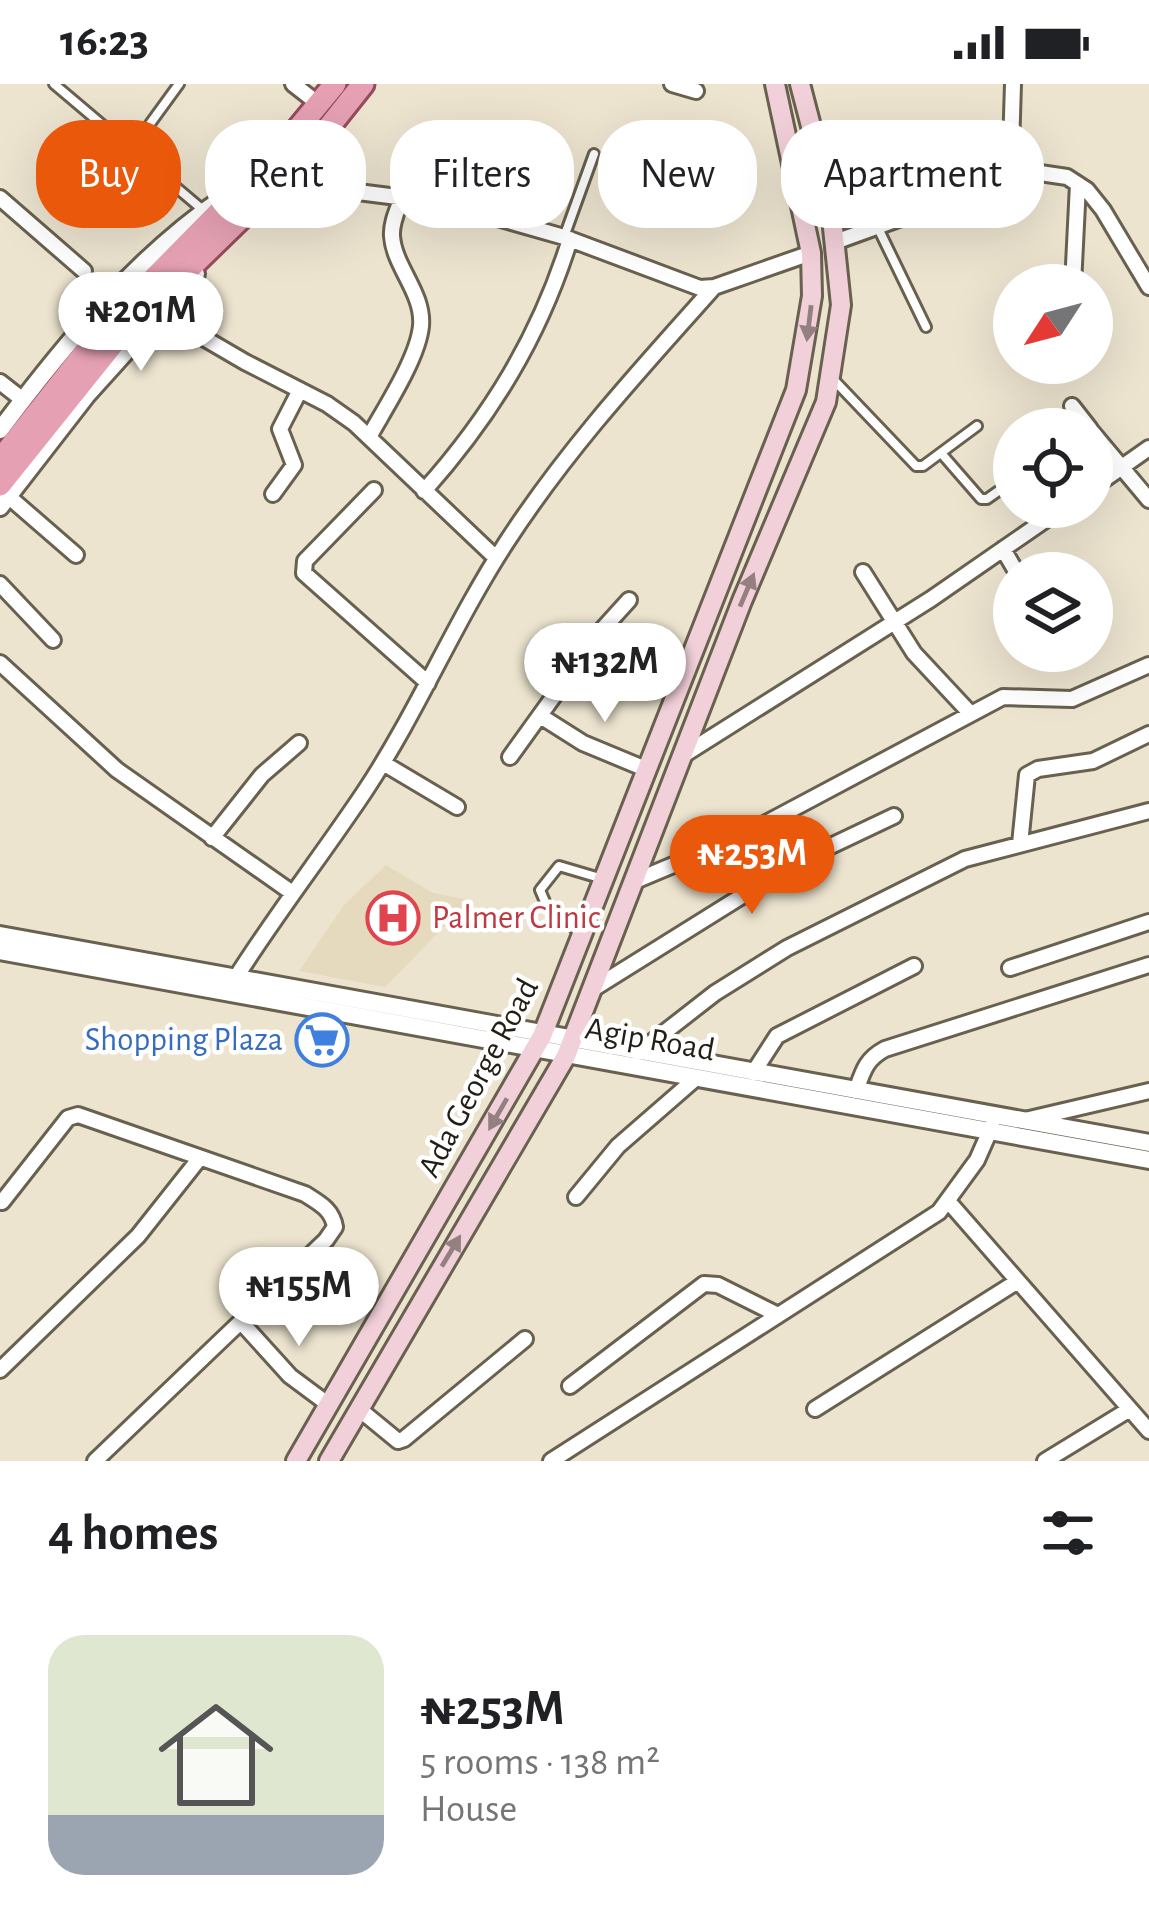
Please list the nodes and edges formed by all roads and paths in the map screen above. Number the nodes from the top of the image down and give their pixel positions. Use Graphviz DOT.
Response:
graph roads {
  1 [pos="54,84"];
  2 [pos="179,84"];
  3 [pos="293,84"];
  4 [pos="335,84"];
  5 [pos="363,84"];
  6 [pos="672,84"];
  7 [pos="775,84"];
  8 [pos="800,84"];
  9 [pos="1013,84"];
  10 [pos="696,91"];
  11 [pos="320,105"];
  12 [pos="96,120"];
  13 [pos="153,120"];
  14 [pos="306,120"];
  15 [pos="333,120"];
  16 [pos="1012,120"];
  17 [pos="594,154"];
  18 [pos="1044,174"];
  19 [pos="1078,184"];
  20 [pos="181,192"];
  21 [pos="0,198"];
  22 [pos="204,211"];
  23 [pos="205,227"];
  24 [pos="229,228"];
  25 [pos="234,228"];
  26 [pos="392,228"];
  27 [pos="532,228"];
  28 [pos="874,228"];
  29 [pos="877,228"];
  30 [pos="567,238"];
  31 [pos="836,242"];
  32 [pos="811,253"];
  33 [pos="1074,264"];
  34 [pos="84,271"];
  35 [pos="714,287"];
  36 [pos="1149,287"];
  37 [pos="161,313"];
  38 [pos="926,327"];
  39 [pos="831,377"];
  40 [pos="0,382"];
  41 [pos="299,390"];
  42 [pos="23,400"];
  43 [pos="977,426"];
  44 [pos="0,430"];
  45 [pos="369,437"];
  46 [pos="1149,448"];
  47 [pos="941,452"];
  48 [pos="1113,459"];
  49 [pos="0,460"];
  50 [pos="1121,469"];
  51 [pos="1113,474"];
  52 [pos="374,490"];
  53 [pos="424,491"];
  54 [pos="273,494"];
  55 [pos="993,495"];
  56 [pos="3,496"];
  57 [pos="1149,500"];
  58 [pos="1034,528"];
  59 [pos="1003,549"];
  60 [pos="1005,552"];
  61 [pos="76,555"];
  62 [pos="496,558"];
  63 [pos="863,572"];
  64 [pos="0,584"];
  65 [pos="628,600"];
  66 [pos="893,623"];
  67 [pos="53,640"];
  68 [pos="0,663"];
  69 [pos="1149,665"];
  70 [pos="428,683"];
  71 [pos="970,713"];
  72 [pos="542,717"];
  73 [pos="1149,734"];
  74 [pos="299,743"];
  75 [pos="682,756"];
  76 [pos="510,757"];
  77 [pos="382,763"];
  78 [pos="648,770"];
  79 [pos="457,807"];
  80 [pos="1149,812"];
  81 [pos="894,815"];
  82 [pos="212,838"];
  83 [pos="1020,844"];
  84 [pos="604,880"];
  85 [pos="635,881"];
  86 [pos="291,892"];
  87 [pos="1149,922"];
  88 [pos="0,935"];
  89 [pos="582,935"];
  90 [pos="0,951"];
  91 [pos="1149,965"];
  92 [pos="914,966"];
  93 [pos="1010,968"];
  94 [pos="235,979"];
  95 [pos="593,989"];
  96 [pos="538,1043"];
  97 [pos="570,1049"];
  98 [pos="638,1053"];
  99 [pos="753,1073"];
  100 [pos="695,1079"];
  101 [pos="856,1091"];
  102 [pos="1149,1091"];
  103 [pos="1022,1120"];
  104 [pos="993,1123"];
  105 [pos="1149,1143"];
  106 [pos="199,1159"];
  107 [pos="1149,1160"];
  108 [pos="576,1197"];
  109 [pos="948,1201"];
  110 [pos="2,1202"];
  111 [pos="1018,1281"];
  112 [pos="778,1316"];
  113 [pos="242,1323"];
  114 [pos="525,1339"];
  115 [pos="0,1370"];
  116 [pos="570,1386"];
  117 [pos="329,1405"];
  118 [pos="359,1409"];
  119 [pos="815,1409"];
  120 [pos="1130,1409"];
  121 [pos="1149,1431"];
  122 [pos="95,1461"];
  123 [pos="296,1461"];
  124 [pos="329,1461"];
  125 [pos="551,1461"];
  126 [pos="1045,1461"];
  1 -- 12 [label="lane"];
  2 -- 13 [label="lane"];
  3 -- 11 [label="street"];
  4 -- 11 [label="main road"];
  5 -- 15 [label="main road"];
  6 -- 10 [label="street"];
  7 -- 32 [label="main road, Ada George Road"];
  8 -- 31 [label="main road, Ada George Road"];
  9 -- 16 [label="street"];
  11 -- 14 [label="main road"];
  17 -- 30 [label="lane"];
  18 -- 19 [label="street"];
  19 -- 33 [label="street"];
  19 -- 36 [label="street"];
  20 -- 22 [label="lane"];
  21 -- 34 [label="street"];
  22 -- 42 [label="street"];
  23 -- 49 [label="main road"];
  24 -- 56 [label="main road"];
  25 -- 37 [label="street"];
  26 -- 45 [label="street"];
  27 -- 30 [label="street"];
  28 -- 31 [label="street"];
  29 -- 38 [label="lane"];
  30 -- 35 [label="street"];
  30 -- 53 [label="street"];
  31 -- 39 [label="main road, Ada George Road"];
  32 -- 35 [label="street"];
  32 -- 78 [label="main road, Ada George Road, one-way"];
  35 -- 62 [label="street"];
  37 -- 41 [label="street"];
  37 -- 56 [label="street"];
  39 -- 47 [label="lane"];
  75 -- 39 [label="main road, Ada George Road, one-way"];
  40 -- 42 [label="street"];
  41 -- 45 [label="street"];
  41 -- 54 [label="street"];
  42 -- 44 [label="street"];
  43 -- 47 [label="lane"];
  45 -- 53 [label="street"];
  46 -- 50 [label="street"];
  47 -- 55 [label="lane"];
  48 -- 50 [label="street"];
  50 -- 51 [label="street"];
  50 -- 57 [label="street"];
  52 -- 70 [label="street"];
  53 -- 62 [label="street"];
  56 -- 61 [label="street"];
  58 -- 59 [label="street"];
  59 -- 60 [label="street"];
  59 -- 66 [label="street"];
  62 -- 70 [label="street"];
  63 -- 66 [label="street"];
  64 -- 67 [label="street"];
  65 -- 72 [label="street"];
  66 -- 71 [label="street"];
  66 -- 75 [label="street"];
  68 -- 82 [label="street"];
  69 -- 71 [label="street"];
  70 -- 77 [label="street"];
  71 -- 85 [label="street"];
  72 -- 76 [label="street"];
  72 -- 78 [label="street"];
  73 -- 83 [label="street"];
  74 -- 82 [label="street"];
  75 -- 85 [label="main road, Ada George Road"];
  77 -- 79 [label="street"];
  77 -- 86 [label="street"];
  78 -- 84 [label="main road, Ada George Road"];
  80 -- 83 [label="street"];
  81 -- 95 [label="street"];
  82 -- 86 [label="street"];
  83 -- 98 [label="street"];
  84 -- 89 [label="main road, Ada George Road"];
  84 -- 89 [label="lane"];
  85 -- 95 [label="main road, Ada George Road"];
  86 -- 94 [label="street"];
  87 -- 93 [label="street"];
  88 -- 94 [label="street, Agip Road"];
  89 -- 96 [label="main road, Ada George Road"];
  90 -- 96 [label="street, Agip Road"];
  91 -- 101 [label="street"];
  92 -- 99 [label="street"];
  94 -- 96 [label="street, Agip Road"];
  95 -- 97 [label="main road, Ada George Road"];
  96 -- 97 [label="street, Agip Road"];
  96 -- 117 [label="main road, Ada George Road, one-way"];
  97 -- 98 [label="street, Agip Road"];
  97 -- 100 [label="street, Agip Road"];
  118 -- 97 [label="main road, Ada George Road, one-way"];
  98 -- 99 [label="street, Agip Road"];
  99 -- 101 [label="street, Agip Road"];
  100 -- 104 [label="street, Agip Road"];
  100 -- 108 [label="street"];
  101 -- 104 [label="street, Agip Road"];
  102 -- 103 [label="street"];
  103 -- 104 [label="street, Agip Road"];
  103 -- 105 [label="street, Agip Road"];
  104 -- 107 [label="street, Agip Road"];
  104 -- 109 [label="street"];
  106 -- 110 [label="street"];
  106 -- 113 [label="street"];
  106 -- 115 [label="street"];
  109 -- 111 [label="street"];
  109 -- 112 [label="street"];
  111 -- 119 [label="street"];
  111 -- 120 [label="street"];
  112 -- 116 [label="street"];
  112 -- 125 [label="street"];
  113 -- 117 [label="street"];
  113 -- 122 [label="street"];
  114 -- 118 [label="street"];
  117 -- 123 [label="main road, Ada George Road"];
  118 -- 124 [label="main road, Ada George Road"];
  120 -- 121 [label="street"];
  120 -- 126 [label="street"];
}
